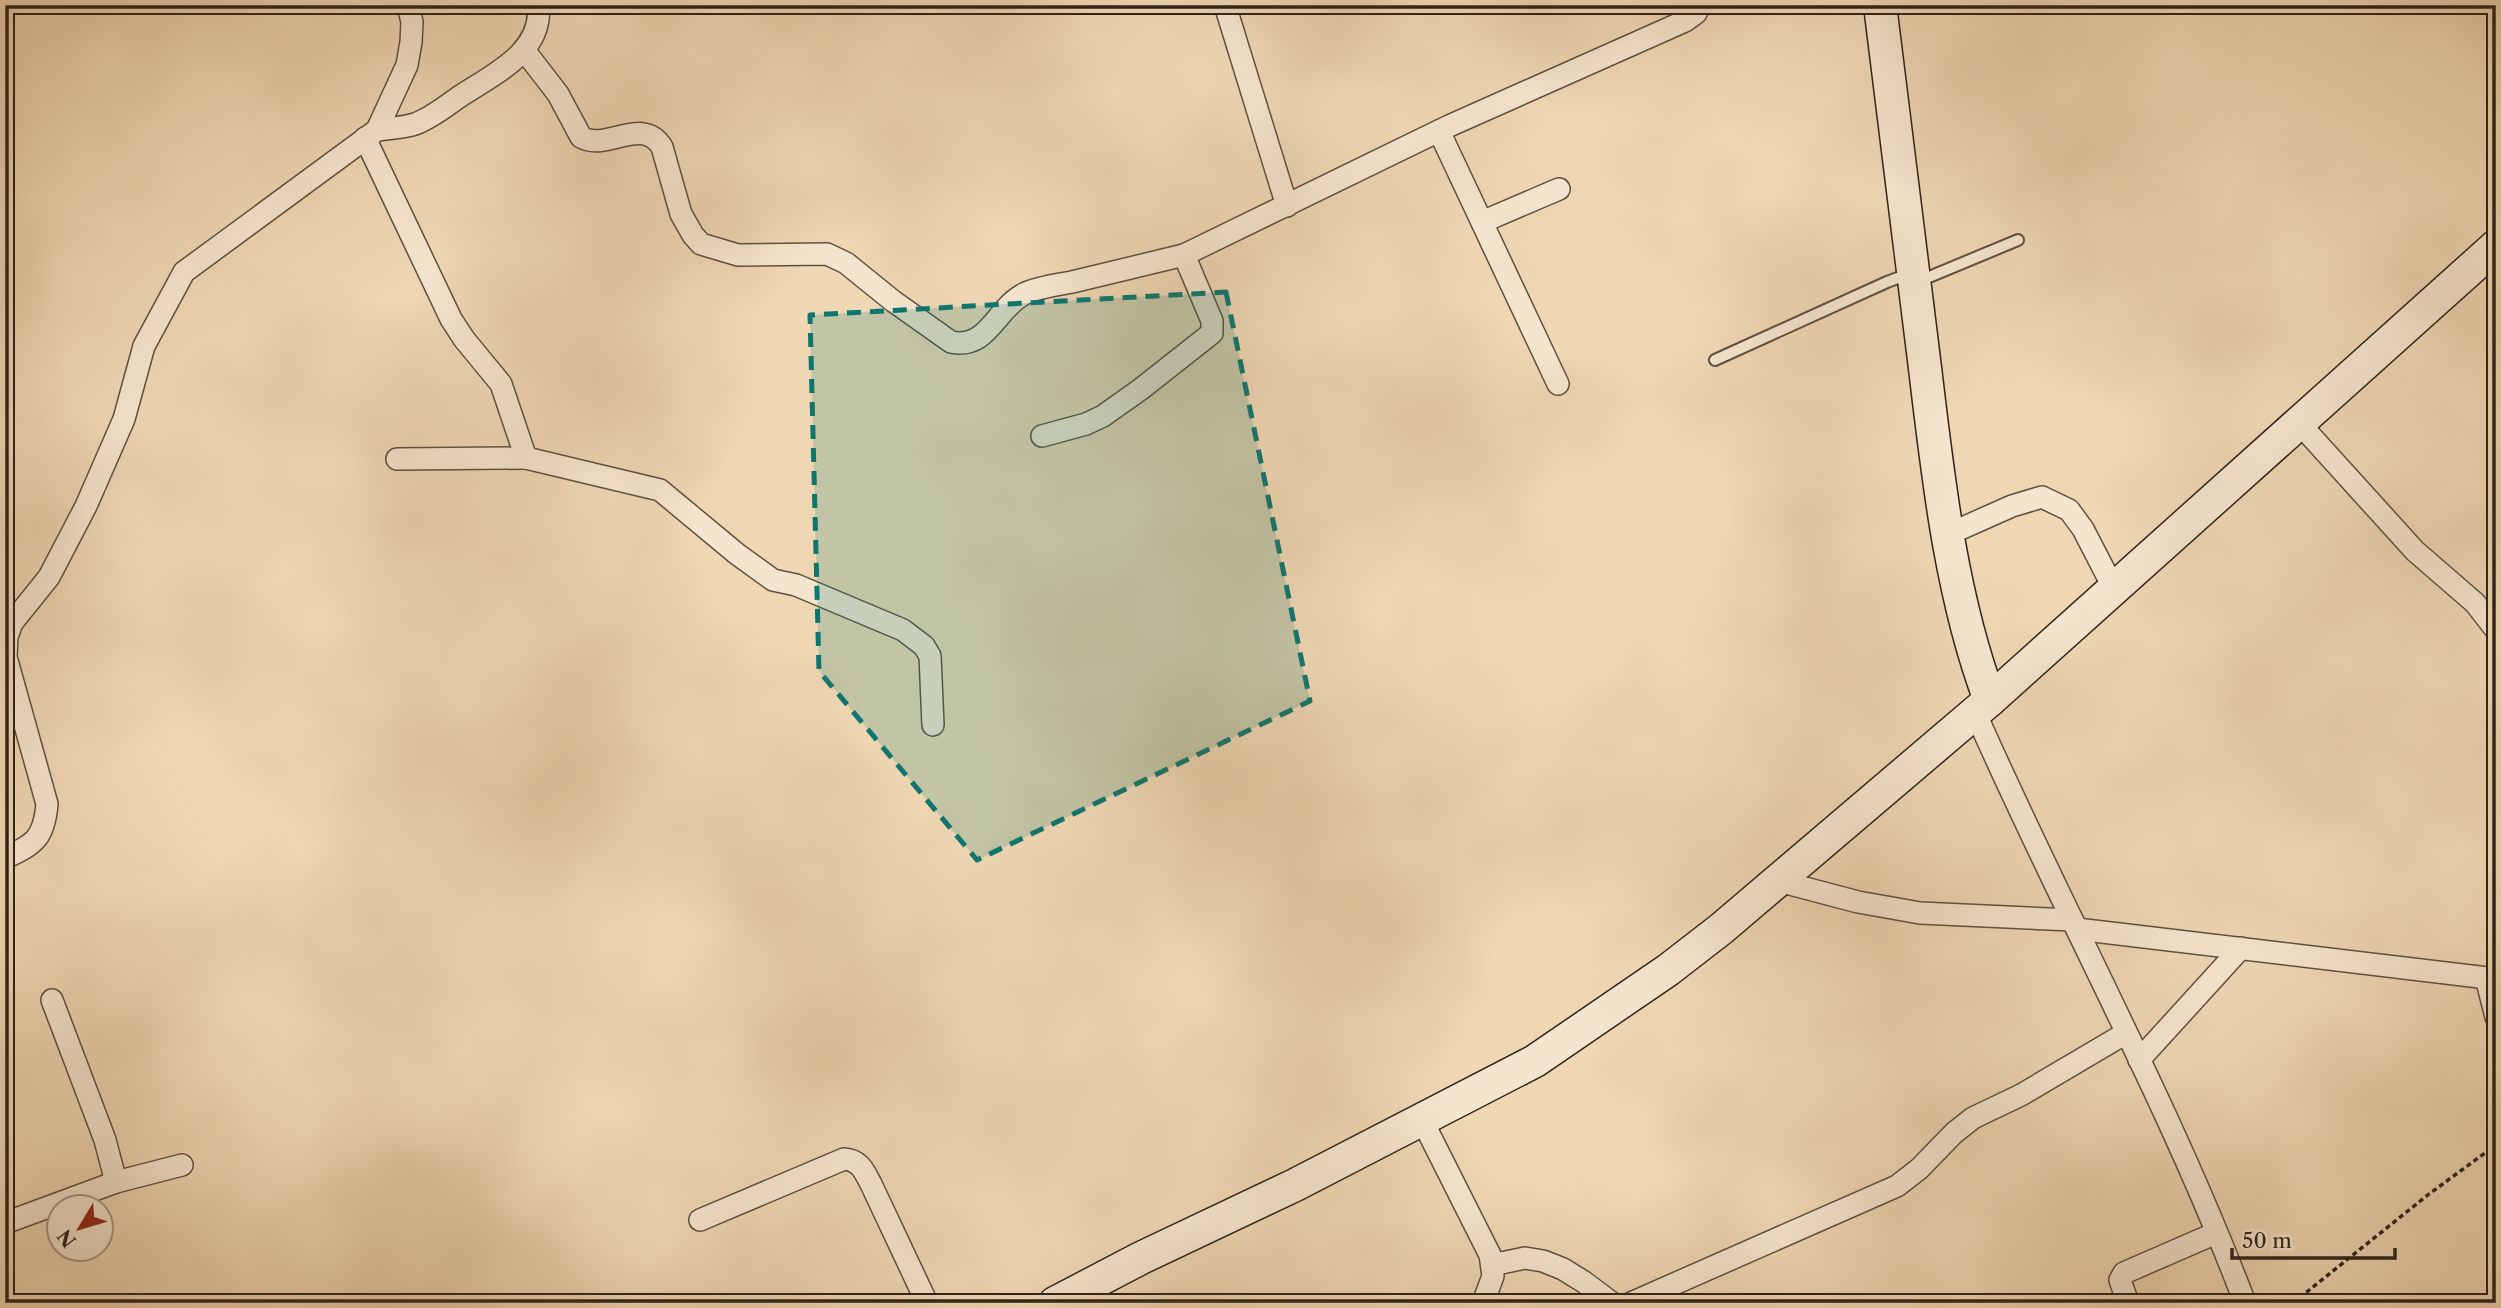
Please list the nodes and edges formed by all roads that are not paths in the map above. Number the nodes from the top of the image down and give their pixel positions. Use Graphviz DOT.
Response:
graph roads {
  1 [pos="408,5"];
  2 [pos="538,5"];
  3 [pos="1225,5"];
  4 [pos="1700,5"];
  5 [pos="1880,5"];
  6 [pos="524,50"];
  7 [pos="1439,131"];
  8 [pos="371,134"];
  9 [pos="1559,189"];
  10 [pos="1287,206"];
  11 [pos="1482,222"];
  12 [pos="2018,240"];
  13 [pos="2496,246"];
  14 [pos="1184,255"];
  15 [pos="1914,278"];
  16 [pos="1715,360"];
  17 [pos="1558,384"];
  18 [pos="2299,423"];
  19 [pos="1042,436"];
  20 [pos="526,458"];
  21 [pos="397,459"];
  22 [pos="1949,534"];
  23 [pos="2114,589"];
  24 [pos="2496,630"];
  25 [pos="1982,706"];
  26 [pos="933,725"];
  27 [pos="5,858"];
  28 [pos="1776,880"];
  29 [pos="2075,924"];
  30 [pos="2241,948"];
  31 [pos="2491,979"];
  32 [pos="52,1000"];
  33 [pos="2496,1017"];
  34 [pos="2126,1033"];
  35 [pos="2138,1060"];
  36 [pos="1422,1120"];
  37 [pos="182,1164"];
  38 [pos="116,1182"];
  39 [pos="700,1220"];
  40 [pos="5,1223"];
  41 [pos="2216,1233"];
  42 [pos="1492,1265"];
  43 [pos="928,1303"];
  44 [pos="1055,1303"];
  45 [pos="1483,1303"];
  46 [pos="1612,1303"];
  47 [pos="1631,1303"];
  48 [pos="2128,1303"];
  49 [pos="2245,1303"];
  1 -- 8 [label="street"];
  2 -- 6 [label="street"];
  3 -- 10 [label="street"];
  4 -- 7 [label="street"];
  5 -- 15 [label="main road"];
  6 -- 8 [label="street"];
  6 -- 14 [label="street"];
  7 -- 10 [label="street"];
  7 -- 11 [label="street"];
  8 -- 20 [label="street"];
  8 -- 27 [label="street"];
  9 -- 11 [label="street"];
  10 -- 14 [label="street"];
  11 -- 17 [label="street"];
  12 -- 15 [label="lane"];
  13 -- 18 [label="main road"];
  14 -- 19 [label="street"];
  15 -- 16 [label="lane"];
  15 -- 22 [label="main road"];
  18 -- 23 [label="main road"];
  18 -- 24 [label="street"];
  20 -- 21 [label="street"];
  20 -- 26 [label="street"];
  22 -- 23 [label="street"];
  22 -- 25 [label="main road"];
  23 -- 25 [label="main road"];
  25 -- 28 [label="main road"];
  25 -- 29 [label="street"];
  28 -- 29 [label="street"];
  28 -- 36 [label="main road"];
  29 -- 30 [label="street"];
  29 -- 34 [label="street"];
  30 -- 31 [label="street"];
  30 -- 35 [label="street"];
  31 -- 33 [label="street"];
  32 -- 38 [label="street"];
  34 -- 35 [label="street"];
  34 -- 47 [label="street"];
  35 -- 41 [label="street"];
  36 -- 42 [label="street"];
  36 -- 44 [label="main road"];
  37 -- 38 [label="street"];
  38 -- 40 [label="street"];
  39 -- 43 [label="street"];
  41 -- 48 [label="street"];
  41 -- 49 [label="street"];
  42 -- 45 [label="street"];
  42 -- 46 [label="street"];
}
